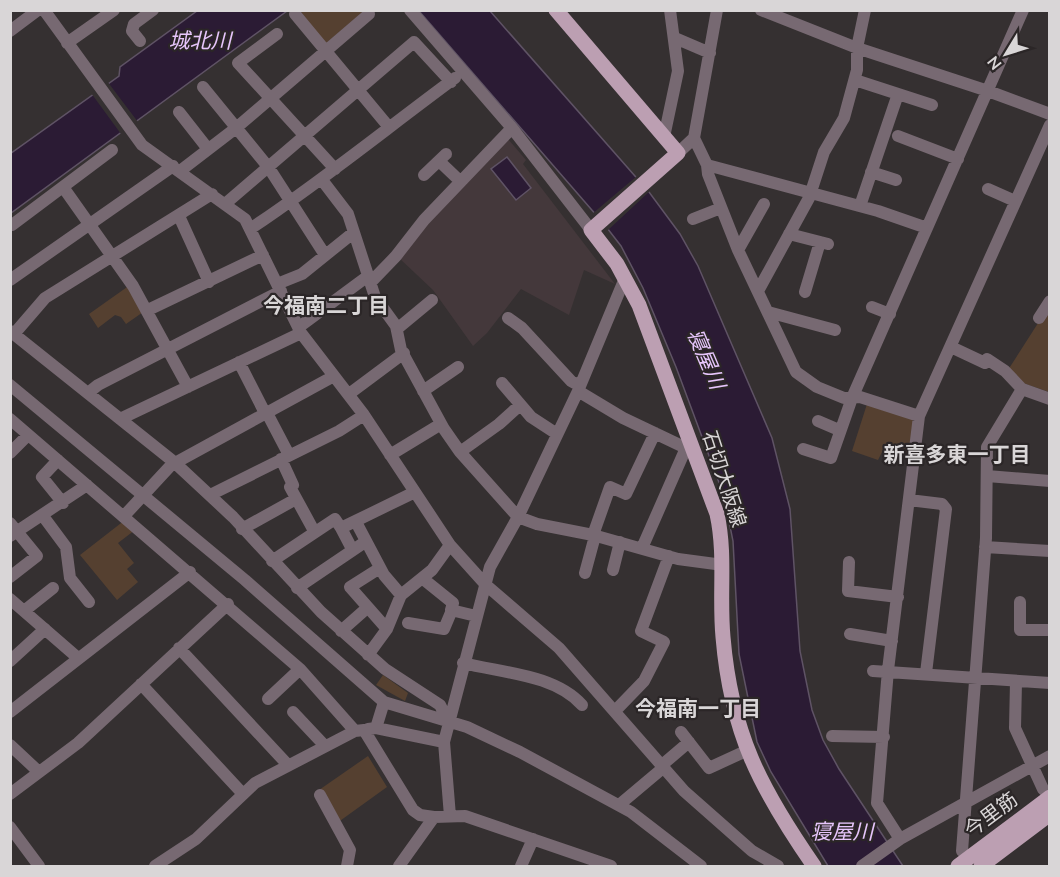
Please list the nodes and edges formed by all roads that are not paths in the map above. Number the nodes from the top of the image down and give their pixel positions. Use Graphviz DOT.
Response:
graph roads {
  1 [pos="114,10"];
  2 [pos="153,10"];
  3 [pos="410,10"];
  4 [pos="556,10"];
  5 [pos="670,10"];
  6 [pos="717,10"];
  7 [pos="761,10"];
  8 [pos="865,10"];
  9 [pos="1023,10"];
  10 [pos="46,12"];
  11 [pos="295,14"];
  12 [pos="369,14"];
  13 [pos="10,31"];
  14 [pos="277,34"];
  15 [pos="675,38"];
  16 [pos="140,41"];
  17 [pos="67,43"];
  18 [pos="857,48"];
  19 [pos="326,51"];
  20 [pos="710,53"];
  21 [pos="464,72"];
  22 [pos="855,80"];
  23 [pos="451,82"];
  24 [pos="203,87"];
  25 [pos="358,91"];
  26 [pos="988,91"];
  27 [pos="898,94"];
  28 [pos="269,99"];
  29 [pos="932,105"];
  30 [pos="179,112"];
  31 [pos="1050,114"];
  32 [pos="1050,125"];
  33 [pos="388,126"];
  34 [pos="236,128"];
  35 [pos="512,128"];
  36 [pos="305,136"];
  37 [pos="898,136"];
  38 [pos="664,137"];
  39 [pos="694,138"];
  40 [pos="208,149"];
  41 [pos="112,150"];
  42 [pos="678,153"];
  43 [pos="1044,153"];
  44 [pos="958,159"];
  45 [pos="707,165"];
  46 [pos="176,168"];
  47 [pos="268,168"];
  48 [pos="335,169"];
  49 [pos="871,172"];
  50 [pos="424,175"];
  51 [pos="322,180"];
  52 [pos="896,180"];
  53 [pos="460,181"];
  54 [pos="63,187"];
  55 [pos="988,189"];
  56 [pos="811,193"];
  57 [pos="212,194"];
  58 [pos="1015,201"];
  59 [pos="291,202"];
  60 [pos="225,204"];
  61 [pos="764,204"];
  62 [pos="860,206"];
  63 [pos="721,208"];
  64 [pos="179,216"];
  65 [pos="693,219"];
  66 [pos="90,224"];
  67 [pos="12,225"];
  68 [pos="595,226"];
  69 [pos="927,228"];
  70 [pos="250,229"];
  71 [pos="353,233"];
  72 [pos="789,234"];
  73 [pos="738,250"];
  74 [pos="263,255"];
  75 [pos="325,255"];
  76 [pos="113,258"];
  77 [pos="625,278"];
  78 [pos="10,280"];
  79 [pos="369,280"];
  80 [pos="209,282"];
  81 [pos="809,286"];
  82 [pos="279,288"];
  83 [pos="758,291"];
  84 [pos="432,300"];
  85 [pos="1050,301"];
  86 [pos="872,307"];
  87 [pos="148,310"];
  88 [pos="768,312"];
  89 [pos="890,314"];
  90 [pos="508,318"];
  91 [pos="1039,318"];
  92 [pos="397,329"];
  93 [pos="300,330"];
  94 [pos="835,330"];
  95 [pos="12,332"];
  96 [pos="951,347"];
  97 [pos="169,349"];
  98 [pos="404,354"];
  99 [pos="239,362"];
  100 [pos="458,366"];
  101 [pos="334,376"];
  102 [pos="502,383"];
  103 [pos="10,385"];
  104 [pos="188,387"];
  105 [pos="579,388"];
  106 [pos="1022,389"];
  107 [pos="423,391"];
  108 [pos="88,393"];
  109 [pos="349,394"];
  110 [pos="852,398"];
  111 [pos="1050,399"];
  112 [pos="520,405"];
  113 [pos="266,413"];
  114 [pos="364,415"];
  115 [pos="920,416"];
  116 [pos="10,419"];
  117 [pos="120,419"];
  118 [pos="818,421"];
  119 [pos="441,424"];
  120 [pos="839,430"];
  121 [pos="655,433"];
  122 [pos="558,434"];
  123 [pos="28,435"];
  124 [pos="689,447"];
  125 [pos="803,449"];
  126 [pos="460,452"];
  127 [pos="10,453"];
  128 [pos="815,453"];
  129 [pos="390,455"];
  130 [pos="285,457"];
  131 [pos="58,460"];
  132 [pos="174,462"];
  133 [pos="811,465"];
  134 [pos="987,476"];
  135 [pos="1050,481"];
  136 [pos="87,485"];
  137 [pos="415,492"];
  138 [pos="143,495"];
  139 [pos="210,495"];
  140 [pos="296,499"];
  141 [pos="909,500"];
  142 [pos="63,503"];
  143 [pos="44,516"];
  144 [pos="124,516"];
  145 [pos="518,517"];
  146 [pos="356,522"];
  147 [pos="341,528"];
  148 [pos="242,529"];
  149 [pos="13,530"];
  150 [pos="314,531"];
  151 [pos="594,535"];
  152 [pos="365,542"];
  153 [pos="620,542"];
  154 [pos="450,545"];
  155 [pos="985,547"];
  156 [pos="642,548"];
  157 [pos="352,549"];
  158 [pos="1050,551"];
  159 [pos="669,556"];
  160 [pos="272,561"];
  161 [pos="849,562"];
  162 [pos="723,565"];
  163 [pos="380,568"];
  164 [pos="613,570"];
  165 [pos="190,572"];
  166 [pos="585,573"];
  167 [pos="10,577"];
  168 [pos="422,578"];
  169 [pos="486,585"];
  170 [pos="53,588"];
  171 [pos="297,588"];
  172 [pos="401,595"];
  173 [pos="88,596"];
  174 [pos="898,597"];
  175 [pos="10,599"];
  176 [pos="1020,602"];
  177 [pos="228,604"];
  178 [pos="366,608"];
  179 [pos="452,610"];
  180 [pos="24,611"];
  181 [pos="476,616"];
  182 [pos="408,623"];
  183 [pos="45,629"];
  184 [pos="387,629"];
  185 [pos="1050,630"];
  186 [pos="341,631"];
  187 [pos="850,634"];
  188 [pos="892,641"];
  189 [pos="179,648"];
  190 [pos="368,655"];
  191 [pos="78,658"];
  192 [pos="10,661"];
  193 [pos="463,663"];
  194 [pos="300,669"];
  195 [pos="888,670"];
  196 [pos="873,671"];
  197 [pos="926,673"];
  198 [pos="975,678"];
  199 [pos="1016,682"];
  200 [pos="1050,683"];
  201 [pos="141,684"];
  202 [pos="593,687"];
  203 [pos="268,699"];
  204 [pos="384,702"];
  205 [pos="10,711"];
  206 [pos="615,711"];
  207 [pos="293,712"];
  208 [pos="448,721"];
  209 [pos="365,730"];
  210 [pos="832,736"];
  211 [pos="884,736"];
  212 [pos="444,742"];
  213 [pos="10,745"];
  214 [pos="325,746"];
  215 [pos="746,751"];
  216 [pos="1050,756"];
  217 [pos="288,765"];
  218 [pos="1034,765"];
  219 [pos="662,766"];
  220 [pos="39,772"];
  221 [pos="10,794"];
  222 [pos="243,794"];
  223 [pos="320,795"];
  224 [pos="1050,797"];
  225 [pos="966,802"];
  226 [pos="619,805"];
  227 [pos="1050,814"];
  228 [pos="450,816"];
  229 [pos="435,817"];
  230 [pos="10,827"];
  231 [pos="532,839"];
  232 [pos="896,842"];
  233 [pos="962,851"];
  234 [pos="39,867"];
  235 [pos="155,867"];
  236 [pos="347,867"];
  237 [pos="399,867"];
  238 [pos="521,867"];
  239 [pos="610,867"];
  240 [pos="701,867"];
  241 [pos="778,867"];
  242 [pos="814,867"];
  243 [pos="862,867"];
  244 [pos="958,867"];
  245 [pos="981,867"];
  1 -- 17 [label="street"];
  2 -- 16 [label="street"];
  3 -- 21 [label="street"];
  4 -- 38 [label="main road"];
  5 -- 15 [label="street"];
  6 -- 20 [label="street"];
  7 -- 18 [label="street"];
  8 -- 18 [label="street"];
  9 -- 26 [label="street"];
  10 -- 13 [label="street"];
  10 -- 17 [label="street"];
  11 -- 19 [label="street"];
  12 -- 19 [label="street"];
  14 -- 28 [label="street"];
  15 -- 20 [label="street"];
  15 -- 38 [label="street"];
  17 -- 46 [label="street"];
  18 -- 22 [label="street"];
  18 -- 26 [label="street"];
  19 -- 25 [label="street"];
  19 -- 28 [label="street"];
  20 -- 39 [label="street"];
  21 -- 23 [label="street"];
  21 -- 35 [label="street"];
  22 -- 27 [label="street"];
  22 -- 56 [label="street"];
  23 -- 25 [label="street"];
  23 -- 33 [label="street"];
  24 -- 34 [label="street"];
  25 -- 33 [label="street"];
  25 -- 36 [label="street"];
  26 -- 31 [label="street"];
  26 -- 44 [label="street"];
  27 -- 29 [label="street"];
  27 -- 49 [label="street"];
  28 -- 34 [label="street"];
  28 -- 36 [label="street"];
  30 -- 40 [label="street"];
  32 -- 43 [label="street"];
  33 -- 48 [label="street"];
  34 -- 40 [label="street"];
  34 -- 47 [label="street"];
  35 -- 53 [label="street"];
  35 -- 68 [label="street"];
  36 -- 47 [label="street"];
  36 -- 48 [label="street"];
  37 -- 44 [label="street"];
  38 -- 42 [label="main road"];
  39 -- 42 [label="street"];
  39 -- 45 [label="street"];
  40 -- 46 [label="street"];
  41 -- 54 [label="street"];
  42 -- 68 [label="main road"];
  43 -- 58 [label="street"];
  44 -- 69 [label="street"];
  45 -- 56 [label="street"];
  45 -- 63 [label="street"];
  46 -- 57 [label="street"];
  46 -- 66 [label="street"];
  47 -- 59 [label="street"];
  47 -- 60 [label="street"];
  48 -- 51 [label="street"];
  49 -- 52 [label="street"];
  49 -- 62 [label="street"];
  50 -- 53 [label="street"];
  51 -- 59 [label="street"];
  51 -- 71 [label="street"];
  53 -- 79 [label="street"];
  54 -- 66 [label="street"];
  54 -- 67 [label="street"];
  55 -- 58 [label="street"];
  56 -- 62 [label="street"];
  56 -- 72 [label="street"];
  57 -- 60 [label="street"];
  57 -- 64 [label="street"];
  58 -- 96 [label="street"];
  59 -- 70 [label="street"];
  59 -- 75 [label="street"];
  60 -- 70 [label="street"];
  61 -- 73 [label="street"];
  62 -- 69 [label="street"];
  63 -- 65 [label="street"];
  63 -- 73 [label="street"];
  64 -- 76 [label="street"];
  64 -- 80 [label="street"];
  66 -- 76 [label="street"];
  66 -- 78 [label="street"];
  68 -- 77 [label="main road, 石切大阪線"];
  69 -- 89 [label="street"];
  70 -- 74 [label="street"];
  71 -- 75 [label="street"];
  71 -- 79 [label="street"];
  72 -- 81 [label="street"];
  72 -- 83 [label="street"];
  73 -- 83 [label="street"];
  74 -- 80 [label="street"];
  74 -- 82 [label="street"];
  75 -- 82 [label="street"];
  76 -- 87 [label="street"];
  76 -- 95 [label="street"];
  77 -- 105 [label="street"];
  77 -- 124 [label="main road, 石切大阪線"];
  79 -- 92 [label="street"];
  79 -- 93 [label="street"];
  80 -- 87 [label="street"];
  82 -- 93 [label="street"];
  82 -- 97 [label="street"];
  83 -- 88 [label="street"];
  84 -- 92 [label="street"];
  85 -- 91 [label="street"];
  86 -- 89 [label="street"];
  87 -- 97 [label="street"];
  88 -- 94 [label="street"];
  88 -- 110 [label="street"];
  89 -- 110 [label="street"];
  90 -- 105 [label="street"];
  92 -- 98 [label="street"];
  93 -- 99 [label="street"];
  93 -- 101 [label="street"];
  95 -- 108 [label="street"];
  96 -- 106 [label="street"];
  96 -- 115 [label="street"];
  97 -- 104 [label="street"];
  97 -- 108 [label="street"];
  98 -- 107 [label="street"];
  98 -- 109 [label="street"];
  99 -- 104 [label="street"];
  99 -- 113 [label="street"];
  100 -- 107 [label="street"];
  101 -- 109 [label="street"];
  101 -- 113 [label="street"];
  102 -- 112 [label="street"];
  103 -- 138 [label="street"];
  104 -- 117 [label="street"];
  105 -- 121 [label="street"];
  105 -- 122 [label="street"];
  106 -- 111 [label="street"];
  106 -- 134 [label="street"];
  107 -- 119 [label="street"];
  108 -- 117 [label="street"];
  109 -- 114 [label="street"];
  110 -- 115 [label="street"];
  110 -- 120 [label="street"];
  112 -- 122 [label="street"];
  112 -- 126 [label="street"];
  113 -- 130 [label="street"];
  113 -- 132 [label="street"];
  114 -- 129 [label="street"];
  114 -- 130 [label="street"];
  115 -- 141 [label="street"];
  116 -- 123 [label="street"];
  117 -- 132 [label="street"];
  118 -- 120 [label="street"];
  119 -- 126 [label="street"];
  119 -- 129 [label="street"];
  120 -- 128 [label="street"];
  121 -- 124 [label="street"];
  121 -- 151 [label="street"];
  122 -- 145 [label="street"];
  123 -- 127 [label="street"];
  123 -- 131 [label="street"];
  124 -- 156 [label="street"];
  124 -- 162 [label="main road, 石切大阪線"];
  125 -- 128 [label="street"];
  126 -- 145 [label="street"];
  128 -- 133 [label="street"];
  129 -- 137 [label="street"];
  130 -- 139 [label="street"];
  130 -- 140 [label="street"];
  131 -- 136 [label="street"];
  131 -- 142 [label="street"];
  132 -- 138 [label="street"];
  132 -- 139 [label="street"];
  134 -- 135 [label="street"];
  134 -- 155 [label="street"];
  136 -- 142 [label="street"];
  136 -- 144 [label="street"];
  137 -- 146 [label="street"];
  137 -- 154 [label="street"];
  138 -- 144 [label="street"];
  138 -- 204 [label="street"];
  139 -- 148 [label="street"];
  140 -- 148 [label="street"];
  140 -- 150 [label="street"];
  141 -- 174 [label="street"];
  141 -- 197 [label="street"];
  142 -- 143 [label="street"];
  143 -- 149 [label="street"];
  143 -- 173 [label="street"];
  144 -- 165 [label="street"];
  145 -- 151 [label="street"];
  145 -- 169 [label="street"];
  146 -- 147 [label="street"];
  146 -- 152 [label="street"];
  147 -- 150 [label="street"];
  147 -- 157 [label="street"];
  148 -- 160 [label="street"];
  149 -- 167 [label="street"];
  150 -- 160 [label="street"];
  151 -- 153 [label="street"];
  151 -- 166 [label="street"];
  152 -- 157 [label="street"];
  152 -- 163 [label="street"];
  153 -- 156 [label="street"];
  153 -- 164 [label="street"];
  154 -- 168 [label="street"];
  154 -- 169 [label="street"];
  155 -- 158 [label="street"];
  155 -- 198 [label="street"];
  156 -- 159 [label="street"];
  157 -- 171 [label="street"];
  159 -- 162 [label="street"];
  159 -- 206 [label="street"];
  160 -- 171 [label="street"];
  161 -- 174 [label="street"];
  162 -- 215 [label="main road, 石切大阪線"];
  163 -- 172 [label="street"];
  163 -- 178 [label="street"];
  165 -- 177 [label="street"];
  165 -- 191 [label="street"];
  168 -- 172 [label="street"];
  168 -- 179 [label="street"];
  169 -- 181 [label="street"];
  169 -- 202 [label="street"];
  170 -- 180 [label="street"];
  171 -- 186 [label="street"];
  172 -- 184 [label="street"];
  174 -- 188 [label="street"];
  175 -- 180 [label="street"];
  176 -- 185 [label="street"];
  177 -- 189 [label="street"];
  177 -- 194 [label="street"];
  178 -- 184 [label="street"];
  178 -- 186 [label="street"];
  179 -- 181 [label="street"];
  179 -- 182 [label="street"];
  180 -- 183 [label="street"];
  181 -- 193 [label="street"];
  183 -- 191 [label="street"];
  183 -- 192 [label="street"];
  184 -- 190 [label="street"];
  186 -- 190 [label="street"];
  187 -- 188 [label="street"];
  188 -- 195 [label="street"];
  189 -- 201 [label="street"];
  189 -- 217 [label="street"];
  190 -- 208 [label="street"];
  191 -- 205 [label="street"];
  193 -- 202 [label="street"];
  193 -- 208 [label="street"];
  194 -- 203 [label="street"];
  194 -- 209 [label="street"];
  195 -- 196 [label="street"];
  195 -- 197 [label="street"];
  195 -- 211 [label="street"];
  197 -- 198 [label="street"];
  198 -- 199 [label="street"];
  198 -- 225 [label="street"];
  199 -- 200 [label="street"];
  199 -- 218 [label="street"];
  201 -- 220 [label="street"];
  201 -- 222 [label="street"];
  202 -- 206 [label="street"];
  204 -- 208 [label="street"];
  204 -- 209 [label="street"];
  206 -- 219 [label="street"];
  207 -- 214 [label="street"];
  208 -- 212 [label="street"];
  208 -- 226 [label="street"];
  209 -- 212 [label="street"];
  209 -- 214 [label="street"];
  209 -- 229 [label="street"];
  210 -- 211 [label="street"];
  211 -- 232 [label="street"];
  212 -- 228 [label="street"];
  213 -- 220 [label="street"];
  214 -- 217 [label="street"];
  215 -- 219 [label="street"];
  215 -- 242 [label="main road, 石切大阪線"];
  216 -- 218 [label="street"];
  217 -- 222 [label="street"];
  218 -- 224 [label="street"];
  218 -- 225 [label="street"];
  219 -- 226 [label="street"];
  219 -- 241 [label="street"];
  220 -- 221 [label="street"];
  222 -- 235 [label="street"];
  223 -- 236 [label="street"];
  224 -- 244 [label="main road, 今里筋"];
  225 -- 232 [label="street"];
  225 -- 233 [label="street"];
  226 -- 240 [label="street"];
  227 -- 245 [label="main road, 今里筋"];
  228 -- 229 [label="street"];
  228 -- 231 [label="street"];
  229 -- 237 [label="street"];
  230 -- 234 [label="street"];
  231 -- 238 [label="street"];
  231 -- 239 [label="street"];
  232 -- 243 [label="street"];
}
